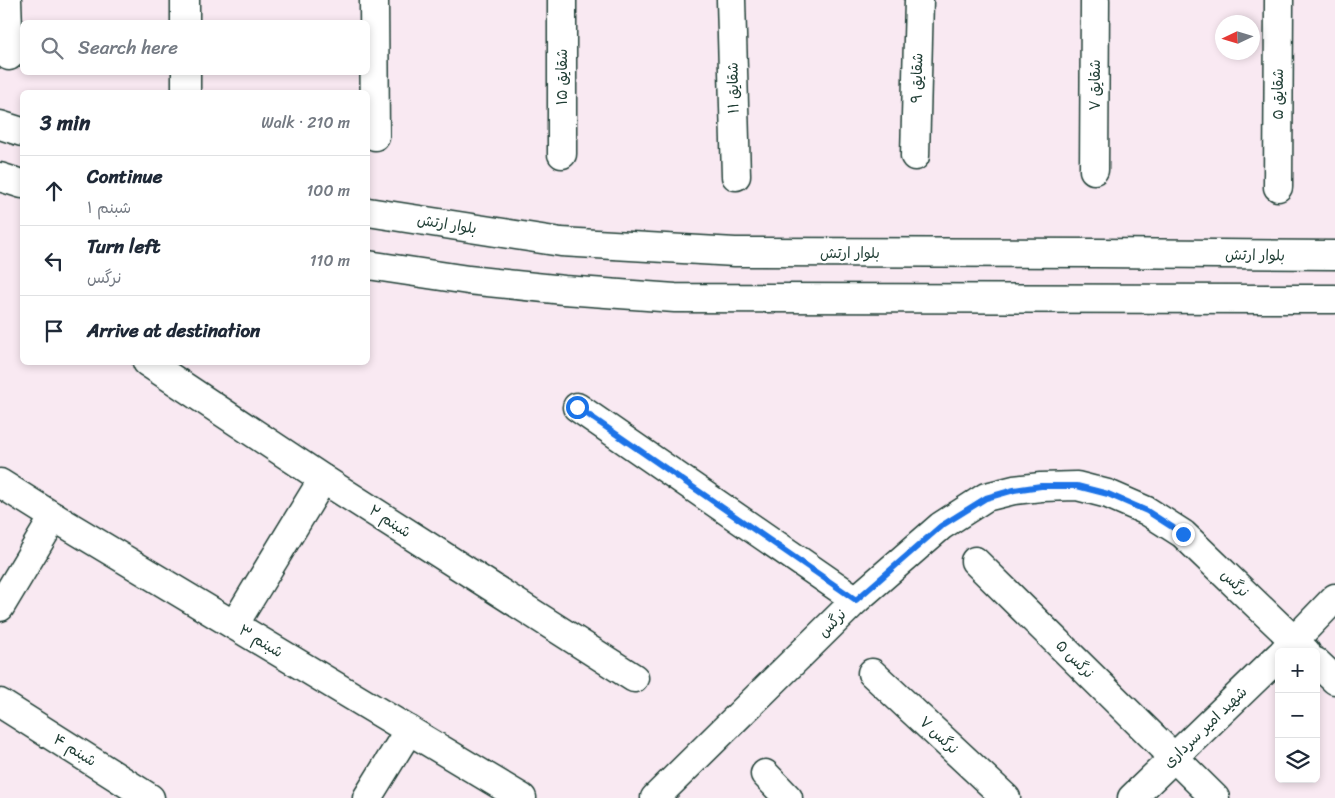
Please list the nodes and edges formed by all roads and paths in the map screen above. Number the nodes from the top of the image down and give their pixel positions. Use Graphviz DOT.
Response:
graph roads {
  1 [pos="7,0"];
  2 [pos="185,0"];
  3 [pos="374,0"];
  4 [pos="562,0"];
  5 [pos="731,0"];
  6 [pos="919,0"];
  7 [pos="1095,0"];
  8 [pos="1279,0"];
  9 [pos="185,20"];
  10 [pos="9,56"];
  11 [pos="186,75"];
  12 [pos="186,90"];
  13 [pos="0,125"];
  14 [pos="20,131"];
  15 [pos="374,136"];
  16 [pos="562,154"];
  17 [pos="915,156"];
  18 [pos="1094,170"];
  19 [pos="736,176"];
  20 [pos="0,177"];
  21 [pos="20,183"];
  22 [pos="1278,187"];
  23 [pos="370,212"];
  24 [pos="1335,255"];
  25 [pos="370,265"];
  26 [pos="1335,299"];
  27 [pos="152,365"];
  28 [pos="577,407"];
  29 [pos="323,479"];
  30 [pos="0,483"];
  31 [pos="54,517"];
  32 [pos="975,561"];
  33 [pos="1335,598"];
  34 [pos="856,600"];
  35 [pos="0,607"];
  36 [pos="234,625"];
  37 [pos="1289,648"];
  38 [pos="1293,648"];
  39 [pos="1275,665"];
  40 [pos="1320,666"];
  41 [pos="872,672"];
  42 [pos="634,678"];
  43 [pos="1335,680"];
  44 [pos="0,703"];
  45 [pos="409,730"];
  46 [pos="1175,757"];
  47 [pos="765,774"];
  48 [pos="134,794"];
  49 [pos="367,798"];
  50 [pos="522,798"];
  51 [pos="655,798"];
  52 [pos="788,798"];
  53 [pos="1006,798"];
  54 [pos="1132,798"];
  55 [pos="1216,798"];
  1 -- 10 [label="street"];
  2 -- 9 [label="street"];
  3 -- 15 [label="street"];
  4 -- 16 [label="street, شقایق ۱۵"];
  5 -- 19 [label="street, شقایق ۱۱"];
  6 -- 17 [label="street, شقایق ۹"];
  7 -- 18 [label="street, شقایق ۷"];
  8 -- 22 [label="street, شقایق ۵"];
  11 -- 12 [label="street"];
  13 -- 14 [label="street"];
  20 -- 21 [label="street"];
  23 -- 24 [label="street, بلوار ارتش"];
  25 -- 26 [label="street"];
  27 -- 29 [label="street, شبنم ۲"];
  28 -- 34 [label="street"];
  29 -- 36 [label="street"];
  29 -- 42 [label="street, شبنم ۲"];
  30 -- 31 [label="street, شبنم ۳"];
  31 -- 35 [label="street"];
  31 -- 36 [label="street, شبنم ۳"];
  32 -- 46 [label="street, نرگس ۵"];
  33 -- 38 [label="street, شهید امیر سرداری"];
  34 -- 37 [label="street, نرگس"];
  34 -- 51 [label="street, نرگس"];
  36 -- 45 [label="street, شبنم ۳"];
  39 -- 46 [label="street, شهید امیر سرداری"];
  40 -- 43 [label="street"];
  41 -- 53 [label="street, نرگس ۷"];
  44 -- 48 [label="street, شبنم ۴"];
  45 -- 49 [label="street"];
  45 -- 50 [label="street, شبنم ۳"];
  46 -- 54 [label="street, شهید امیر سرداری"];
  46 -- 55 [label="street, نرگس ۵"];
  47 -- 52 [label="street"];
}
